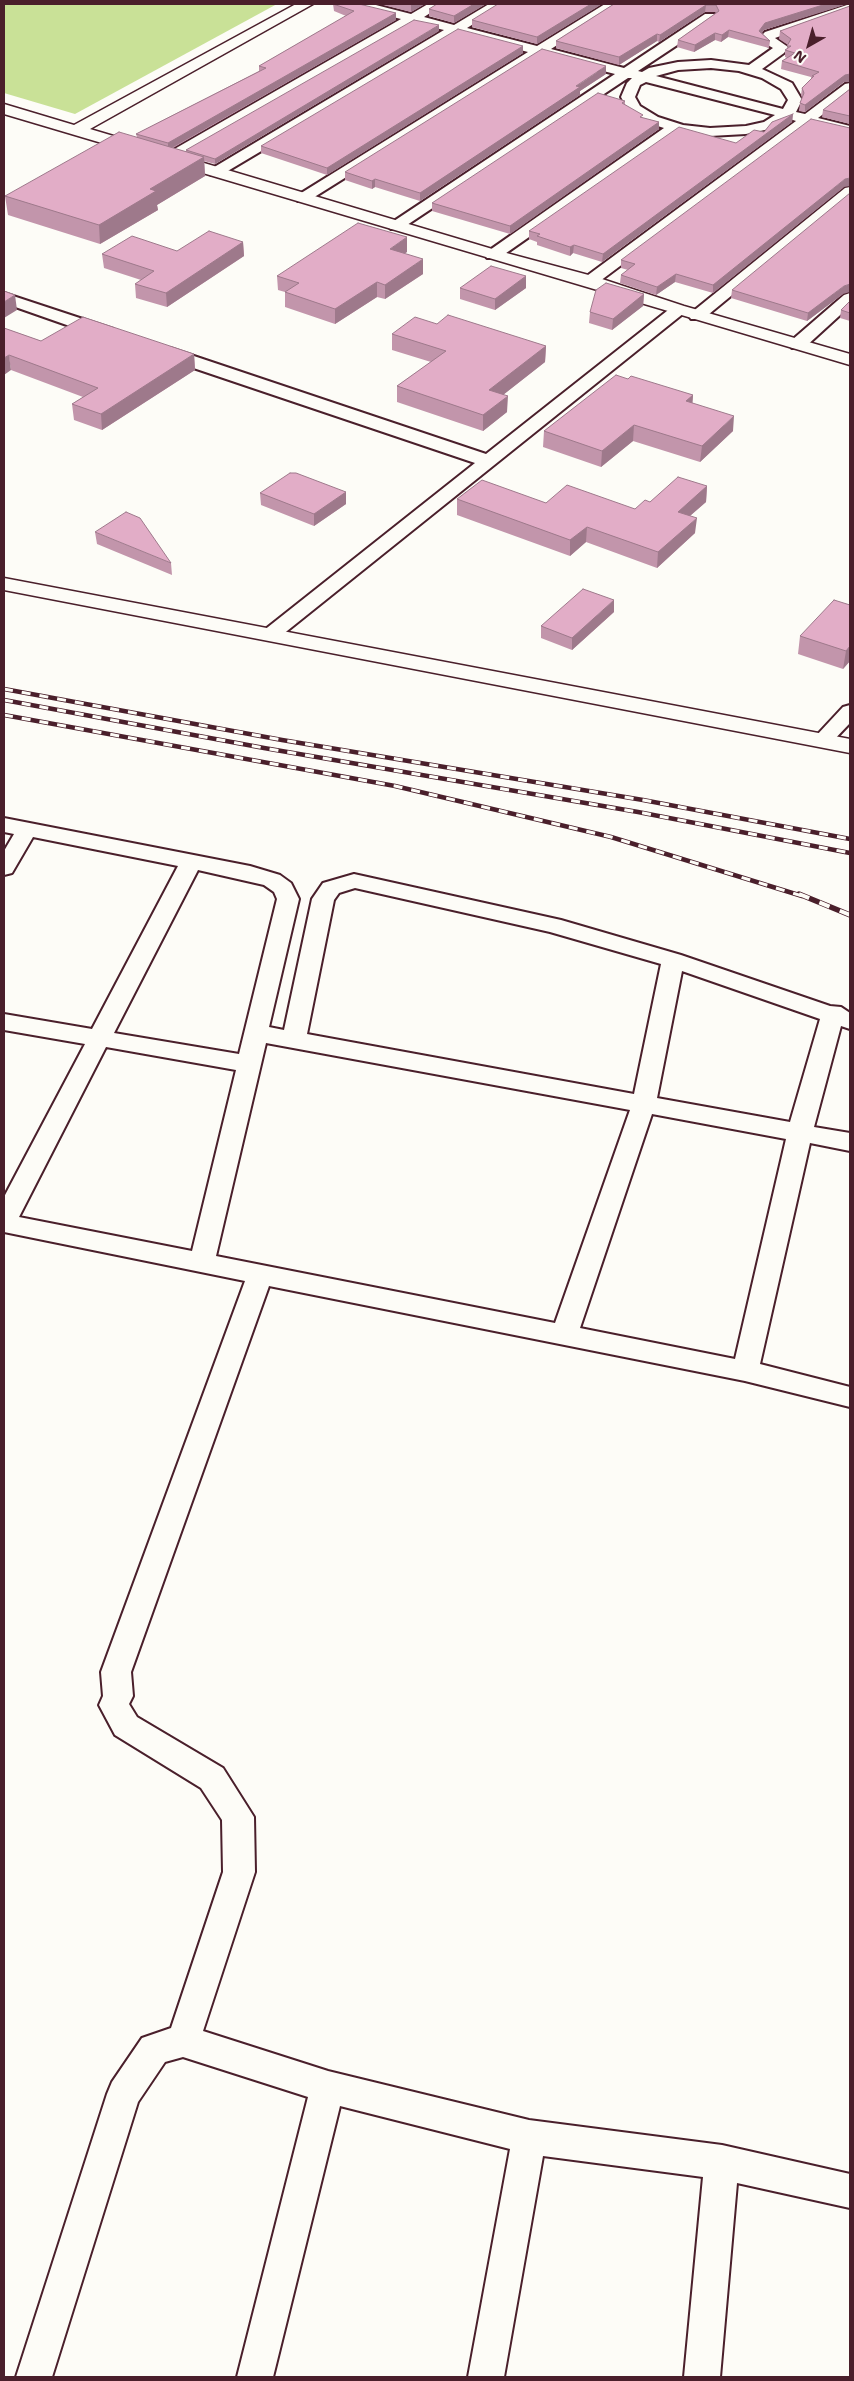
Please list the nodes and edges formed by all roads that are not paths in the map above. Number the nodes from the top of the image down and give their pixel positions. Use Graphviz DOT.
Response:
graph roads {
  1 [pos="306,4"];
  2 [pos="357,4"];
  3 [pos="437,4"];
  4 [pos="498,4"];
  5 [pos="614,4"];
  6 [pos="848,6"];
  7 [pos="412,18"];
  8 [pos="710,18"];
  9 [pos="456,29"];
  10 [pos="537,50"];
  11 [pos="752,70"];
  12 [pos="625,72"];
  13 [pos="642,77"];
  14 [pos="850,87"];
  15 [pos="4,109"];
  16 [pos="788,114"];
  17 [pos="807,119"];
  18 [pos="676,127"];
  19 [pos="75,130"];
  20 [pos="850,130"];
  21 [pos="169,158"];
  22 [pos="216,172"];
  23 [pos="850,191"];
  24 [pos="303,198"];
  25 [pos="396,226"];
  26 [pos="493,255"];
  27 [pos="590,281"];
  28 [pos="4,298"];
  29 [pos="850,298"];
  30 [pos="678,310"];
  31 [pos="697,316"];
  32 [pos="125,339"];
  33 [pos="798,344"];
  34 [pos="153,348"];
  35 [pos="850,360"];
  36 [pos="488,461"];
  37 [pos="4,584"];
  38 [pos="270,635"];
  39 [pos="850,712"];
  40 [pos="823,740"];
  41 [pos="850,746"];
  42 [pos="4,825"];
  43 [pos="27,830"];
  44 [pos="191,862"];
  45 [pos="4,868"];
  46 [pos="673,960"];
  47 [pos="842,1017"];
  48 [pos="4,1022"];
  49 [pos="257,1033"];
  50 [pos="99,1038"];
  51 [pos="294,1039"];
  52 [pos="249,1064"];
  53 [pos="644,1103"];
  54 [pos="800,1132"];
  55 [pos="850,1142"];
  56 [pos="4,1222"];
  57 [pos="202,1262"];
  58 [pos="260,1274"];
  59 [pos="564,1335"];
  60 [pos="745,1372"];
  61 [pos="850,1397"];
  62 [pos="183,2042"];
  63 [pos="328,2087"];
  64 [pos="529,2137"];
  65 [pos="722,2162"];
  66 [pos="850,2191"];
  67 [pos="34,2377"];
  68 [pos="255,2377"];
  69 [pos="486,2377"];
  70 [pos="702,2377"];
  1 -- 19 [label="main road"];
  2 -- 7 [label="street"];
  3 -- 7 [label="street"];
  4 -- 9 [label="street"];
  5 -- 10 [label="street"];
  6 -- 11 [label="street"];
  7 -- 9 [label="street"];
  7 -- 21 [label="street"];
  8 -- 12 [label="street"];
  9 -- 10 [label="street"];
  9 -- 22 [label="street"];
  10 -- 12 [label="street"];
  10 -- 24 [label="street"];
  11 -- 13 [label="street"];
  11 -- 16 [label="street"];
  12 -- 13 [label="street"];
  12 -- 25 [label="street"];
  13 -- 16 [label="street"];
  13 -- 18 [label="street"];
  14 -- 17 [label="street"];
  15 -- 19 [label="main road"];
  16 -- 17 [label="street"];
  16 -- 18 [label="street"];
  17 -- 20 [label="street"];
  17 -- 27 [label="street"];
  18 -- 26 [label="street"];
  19 -- 21 [label="main road"];
  21 -- 22 [label="main road"];
  22 -- 24 [label="main road"];
  23 -- 31 [label="street"];
  24 -- 25 [label="main road"];
  25 -- 26 [label="main road"];
  26 -- 27 [label="main road"];
  27 -- 30 [label="main road"];
  28 -- 32 [label="street"];
  29 -- 33 [label="street"];
  30 -- 31 [label="main road"];
  30 -- 36 [label="street"];
  31 -- 33 [label="main road"];
  33 -- 35 [label="main road"];
  34 -- 36 [label="street"];
  36 -- 38 [label="street"];
  37 -- 38 [label="main road"];
  38 -- 40 [label="main road"];
  39 -- 40 [label="street"];
  40 -- 41 [label="main road"];
  42 -- 43 [label="street"];
  43 -- 44 [label="street"];
  43 -- 45 [label="street"];
  44 -- 49 [label="street"];
  44 -- 50 [label="street"];
  46 -- 47 [label="street"];
  46 -- 51 [label="street"];
  46 -- 53 [label="street"];
  47 -- 54 [label="street"];
  48 -- 50 [label="street"];
  49 -- 51 [label="street"];
  49 -- 52 [label="street"];
  50 -- 52 [label="street"];
  50 -- 56 [label="street"];
  51 -- 53 [label="street"];
  52 -- 57 [label="street"];
  53 -- 54 [label="street"];
  53 -- 59 [label="street"];
  54 -- 55 [label="street"];
  54 -- 60 [label="street"];
  56 -- 57 [label="street"];
  57 -- 58 [label="street"];
  58 -- 59 [label="street"];
  58 -- 62 [label="street"];
  59 -- 60 [label="street"];
  60 -- 61 [label="street"];
  62 -- 63 [label="street"];
  62 -- 67 [label="street"];
  63 -- 64 [label="street"];
  63 -- 68 [label="street"];
  64 -- 65 [label="street"];
  64 -- 69 [label="street"];
  65 -- 66 [label="street"];
  65 -- 70 [label="street"];
}
